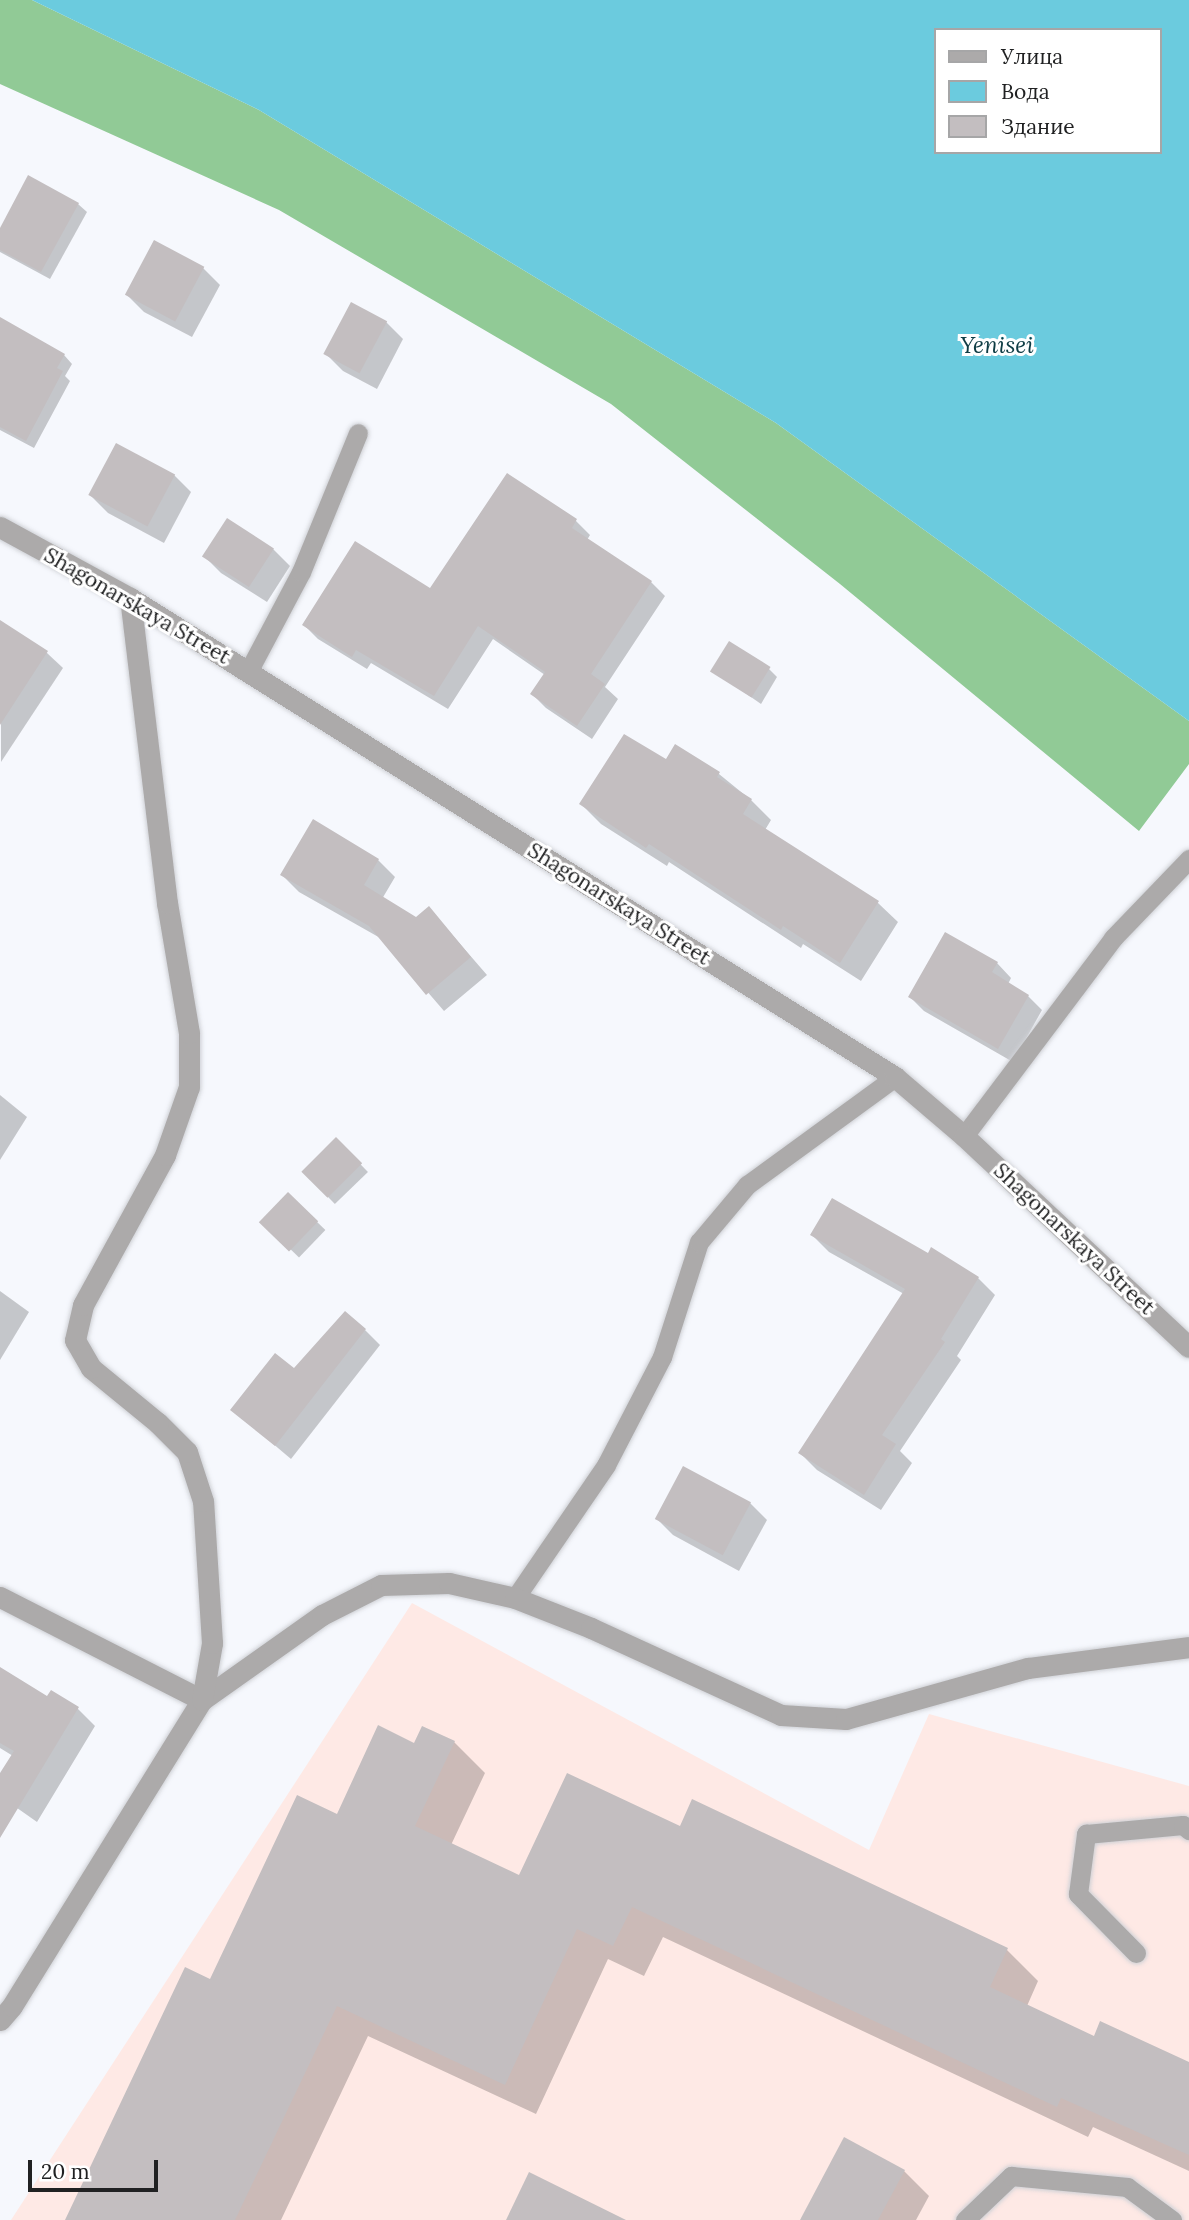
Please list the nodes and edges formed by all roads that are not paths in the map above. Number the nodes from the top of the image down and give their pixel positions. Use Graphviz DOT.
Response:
graph roads {
  1 [pos="358,433"];
  2 [pos="0,527"];
  3 [pos="130,598"];
  4 [pos="248,672"];
  5 [pos="1189,859"];
  6 [pos="895,1077"];
  7 [pos="964,1136"];
  8 [pos="1189,1348"];
  9 [pos="0,1597"];
  10 [pos="515,1598"];
  11 [pos="1189,1647"];
  12 [pos="202,1700"];
  13 [pos="1189,1830"];
  14 [pos="1136,1952"];
  15 [pos="0,2020"];
  16 [pos="965,2220"];
  17 [pos="1172,2220"];
  1 -- 4 [label="lane"];
  2 -- 3 [label="street, Shagonarskaya Street"];
  3 -- 4 [label="street, Shagonarskaya Street"];
  3 -- 12 [label="street"];
  4 -- 6 [label="street, Shagonarskaya Street"];
  5 -- 7 [label="lane"];
  6 -- 7 [label="street, Shagonarskaya Street"];
  6 -- 10 [label="lane"];
  7 -- 8 [label="street, Shagonarskaya Street"];
  9 -- 12 [label="street"];
  10 -- 11 [label="street"];
  10 -- 12 [label="street"];
  12 -- 15 [label="street"];
  13 -- 14 [label="lane"];
  16 -- 17 [label="lane"];
}
